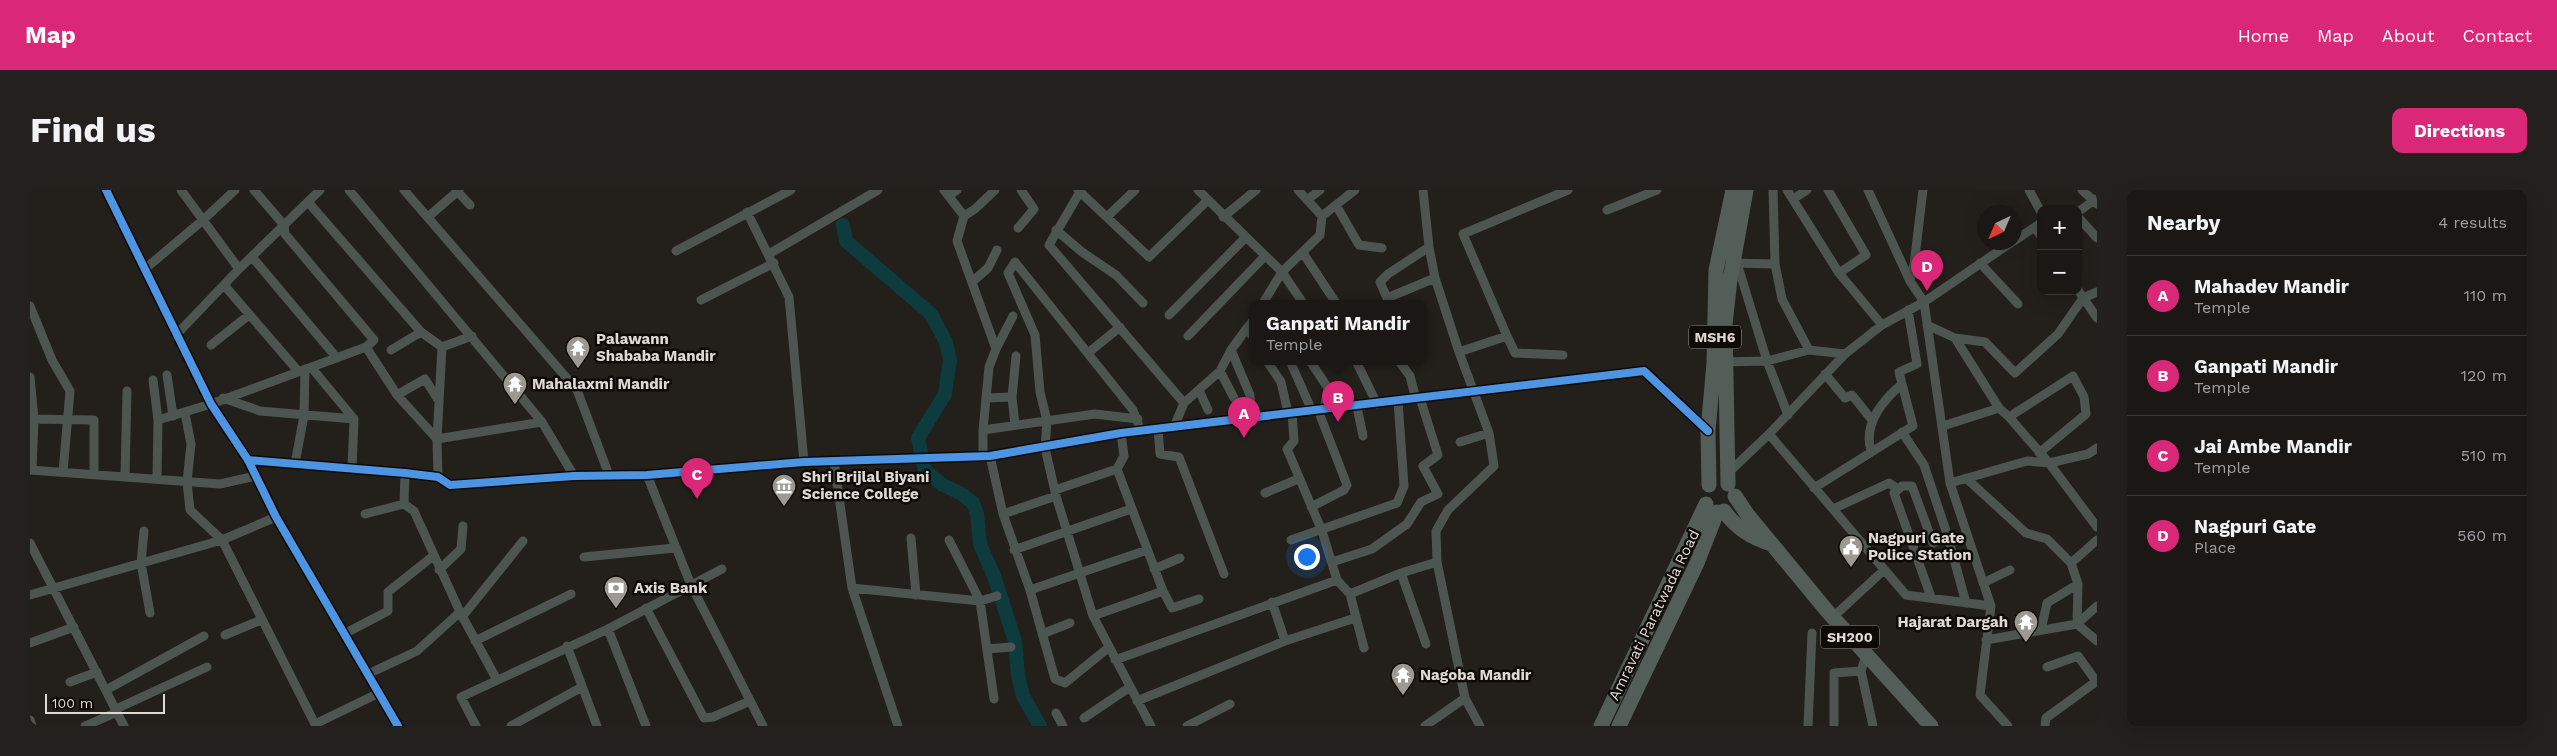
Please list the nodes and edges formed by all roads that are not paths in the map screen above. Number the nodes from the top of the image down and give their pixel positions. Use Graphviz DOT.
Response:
graph roads {
  1 [pos="181,190"];
  2 [pos="235,190"];
  3 [pos="254,190"];
  4 [pos="320,190"];
  5 [pos="349,190"];
  6 [pos="404,190"];
  7 [pos="457,190"];
  8 [pos="791,190"];
  9 [pos="878,190"];
  10 [pos="957,190"];
  11 [pos="995,190"];
  12 [pos="1021,190"];
  13 [pos="1135,190"];
  14 [pos="1198,190"];
  15 [pos="1256,190"];
  16 [pos="1298,190"];
  17 [pos="1320,190"];
  18 [pos="1355,190"];
  19 [pos="1424,190"];
  20 [pos="1568,190"];
  21 [pos="1657,190"];
  22 [pos="1733,190"];
  23 [pos="1746,190"];
  24 [pos="1773,190"];
  25 [pos="1787,190"];
  26 [pos="1807,190"];
  27 [pos="1828,190"];
  28 [pos="1868,190"];
  29 [pos="1923,190"];
  30 [pos="2029,190"];
  31 [pos="2082,190"];
  32 [pos="109,191"];
  33 [pos="1079,191"];
  34 [pos="947,193"];
  35 [pos="1551,193"];
  36 [pos="1793,199"];
  37 [pos="1307,200"];
  38 [pos="1207,201"];
  39 [pos="2096,201"];
  40 [pos="308,202"];
  41 [pos="470,205"];
  42 [pos="1336,205"];
  43 [pos="2037,205"];
  44 [pos="1607,210"];
  45 [pos="2082,210"];
  46 [pos="747,212"];
  47 [pos="964,216"];
  48 [pos="1223,216"];
  49 [pos="1322,216"];
  50 [pos="428,217"];
  51 [pos="1107,217"];
  52 [pos="204,220"];
  53 [pos="2082,221"];
  54 [pos="284,225"];
  55 [pos="2037,226"];
  56 [pos="1018,228"];
  57 [pos="1056,230"];
  58 [pos="2022,236"];
  59 [pos="1245,238"];
  60 [pos="2097,238"];
  61 [pos="1429,247"];
  62 [pos="1382,248"];
  63 [pos="997,250"];
  64 [pos="2000,250"];
  65 [pos="676,252"];
  66 [pos="1303,253"];
  67 [pos="769,254"];
  68 [pos="1265,256"];
  69 [pos="252,257"];
  70 [pos="1735,263"];
  71 [pos="1980,263"];
  72 [pos="774,264"];
  73 [pos="1775,264"];
  74 [pos="146,268"];
  75 [pos="239,269"];
  76 [pos="1282,272"];
  77 [pos="1839,273"];
  78 [pos="1436,278"];
  79 [pos="1910,281"];
  80 [pos="972,282"];
  81 [pos="224,285"];
  82 [pos="2097,292"];
  83 [pos="2082,294"];
  84 [pos="2080,295"];
  85 [pos="2082,295"];
  86 [pos="1264,299"];
  87 [pos="701,300"];
  88 [pos="1301,300"];
  89 [pos="1334,300"];
  90 [pos="1924,302"];
  91 [pos="1142,303"];
  92 [pos="2018,304"];
  93 [pos="30,306"];
  94 [pos="1908,310"];
  95 [pos="250,315"];
  96 [pos="1169,315"];
  97 [pos="1013,316"];
  98 [pos="2097,318"];
  99 [pos="1882,325"];
  100 [pos="1927,325"];
  101 [pos="1249,326"];
  102 [pos="1120,327"];
  103 [pos="421,332"];
  104 [pos="177,334"];
  105 [pos="472,336"];
  106 [pos="1188,336"];
  107 [pos="1507,336"];
  108 [pos="1955,338"];
  109 [pos="211,345"];
  110 [pos="366,347"];
  111 [pos="442,347"];
  112 [pos="996,349"];
  113 [pos="391,350"];
  114 [pos="1231,350"];
  115 [pos="1809,350"];
  116 [pos="1459,352"];
  117 [pos="1088,353"];
  118 [pos="1845,354"];
  119 [pos="1563,355"];
  120 [pos="1016,356"];
  121 [pos="337,358"];
  122 [pos="1767,361"];
  123 [pos="1720,363"];
  124 [pos="1270,365"];
  125 [pos="1292,365"];
  126 [pos="1313,365"];
  127 [pos="1358,365"];
  128 [pos="1402,365"];
  129 [pos="304,369"];
  130 [pos="1220,371"];
  131 [pos="1825,374"];
  132 [pos="167,375"];
  133 [pos="30,376"];
  134 [pos="153,380"];
  135 [pos="1902,384"];
  136 [pos="1199,390"];
  137 [pos="1474,390"];
  138 [pos="126,391"];
  139 [pos="397,395"];
  140 [pos="1012,397"];
  141 [pos="224,398"];
  142 [pos="986,398"];
  143 [pos="1234,398"];
  144 [pos="1418,399"];
  145 [pos="438,401"];
  146 [pos="1398,401"];
  147 [pos="1184,403"];
  148 [pos="211,404"];
  149 [pos="1378,404"];
  150 [pos="1357,407"];
  151 [pos="1999,408"];
  152 [pos="1208,410"];
  153 [pos="1318,410"];
  154 [pos="185,413"];
  155 [pos="1290,413"];
  156 [pos="304,415"];
  157 [pos="1788,415"];
  158 [pos="173,416"];
  159 [pos="2009,417"];
  160 [pos="66,418"];
  161 [pos="1251,418"];
  162 [pos="34,419"];
  163 [pos="354,419"];
  164 [pos="158,420"];
  165 [pos="1138,420"];
  166 [pos="1872,420"];
  167 [pos="1047,421"];
  168 [pos="542,422"];
  169 [pos="1015,425"];
  170 [pos="1943,426"];
  171 [pos="1174,427"];
  172 [pos="1158,429"];
  173 [pos="983,430"];
  174 [pos="1708,430"];
  175 [pos="1141,431"];
  176 [pos="1902,432"];
  177 [pos="1489,433"];
  178 [pos="1121,434"];
  179 [pos="1769,434"];
  180 [pos="1362,436"];
  181 [pos="437,440"];
  182 [pos="1460,442"];
  183 [pos="1045,448"];
  184 [pos="2097,448"];
  185 [pos="1871,451"];
  186 [pos="2039,453"];
  187 [pos="986,456"];
  188 [pos="248,460"];
  189 [pos="804,462"];
  190 [pos="834,462"];
  191 [pos="2048,463"];
  192 [pos="295,464"];
  193 [pos="352,468"];
  194 [pos="1116,469"];
  195 [pos="31,470"];
  196 [pos="63,472"];
  197 [pos="405,473"];
  198 [pos="94,474"];
  199 [pos="609,475"];
  200 [pos="647,475"];
  201 [pos="125,476"];
  202 [pos="256,476"];
  203 [pos="574,476"];
  204 [pos="438,477"];
  205 [pos="1966,478"];
  206 [pos="157,479"];
  207 [pos="1298,479"];
  208 [pos="186,482"];
  209 [pos="1950,483"];
  210 [pos="1709,485"];
  211 [pos="1730,485"];
  212 [pos="1814,488"];
  213 [pos="1898,489"];
  214 [pos="1056,493"];
  215 [pos="1264,493"];
  216 [pos="404,504"];
  217 [pos="1311,507"];
  218 [pos="1131,509"];
  219 [pos="1716,509"];
  220 [pos="1833,509"];
  221 [pos="365,514"];
  222 [pos="1003,514"];
  223 [pos="276,517"];
  224 [pos="463,526"];
  225 [pos="2097,527"];
  226 [pos="144,531"];
  227 [pos="1068,531"];
  228 [pos="1322,531"];
  229 [pos="1948,537"];
  230 [pos="911,538"];
  231 [pos="222,540"];
  232 [pos="949,540"];
  233 [pos="1291,540"];
  234 [pos="2097,540"];
  235 [pos="524,541"];
  236 [pos="30,544"];
  237 [pos="1772,544"];
  238 [pos="675,548"];
  239 [pos="1014,550"];
  240 [pos="1147,550"];
  241 [pos="433,556"];
  242 [pos="584,557"];
  243 [pos="1180,558"];
  244 [pos="1332,562"];
  245 [pos="1436,562"];
  246 [pos="141,563"];
  247 [pos="2071,563"];
  248 [pos="722,569"];
  249 [pos="1154,569"];
  250 [pos="439,570"];
  251 [pos="1884,570"];
  252 [pos="2010,570"];
  253 [pos="1080,572"];
  254 [pos="1401,573"];
  255 [pos="1224,574"];
  256 [pos="1337,580"];
  257 [pos="1983,583"];
  258 [pos="2078,584"];
  259 [pos="691,585"];
  260 [pos="53,588"];
  261 [pos="852,588"];
  262 [pos="1030,590"];
  263 [pos="1163,591"];
  264 [pos="571,594"];
  265 [pos="1350,594"];
  266 [pos="30,595"];
  267 [pos="916,595"];
  268 [pos="997,596"];
  269 [pos="1931,597"];
  270 [pos="1199,599"];
  271 [pos="980,601"];
  272 [pos="1272,602"];
  273 [pos="1966,603"];
  274 [pos="1990,606"];
  275 [pos="2097,606"];
  276 [pos="646,608"];
  277 [pos="150,613"];
  278 [pos="461,614"];
  279 [pos="1093,616"];
  280 [pos="1833,617"];
  281 [pos="1355,618"];
  282 [pos="261,620"];
  283 [pos="1070,623"];
  284 [pos="2077,624"];
  285 [pos="74,627"];
  286 [pos="608,629"];
  287 [pos="2041,630"];
  288 [pos="1812,633"];
  289 [pos="344,634"];
  290 [pos="1042,634"];
  291 [pos="226,635"];
  292 [pos="204,636"];
  293 [pos="1986,640"];
  294 [pos="475,641"];
  295 [pos="1285,641"];
  296 [pos="2097,641"];
  297 [pos="30,643"];
  298 [pos="1426,644"];
  299 [pos="566,646"];
  300 [pos="1011,647"];
  301 [pos="1108,648"];
  302 [pos="1364,648"];
  303 [pos="987,649"];
  304 [pos="1866,655"];
  305 [pos="1115,660"];
  306 [pos="207,667"];
  307 [pos="2046,667"];
  308 [pos="1861,671"];
  309 [pos="96,672"];
  310 [pos="368,674"];
  311 [pos="497,680"];
  312 [pos="2096,681"];
  313 [pos="70,682"];
  314 [pos="582,687"];
  315 [pos="1130,688"];
  316 [pos="106,690"];
  317 [pos="379,693"];
  318 [pos="1466,698"];
  319 [pos="994,700"];
  320 [pos="750,701"];
  321 [pos="1137,701"];
  322 [pos="1230,704"];
  323 [pos="116,711"];
  324 [pos="1056,712"];
  325 [pos="1084,718"];
  326 [pos="30,720"];
  327 [pos="316,725"];
  328 [pos="515,725"];
  329 [pos="32,726"];
  330 [pos="85,726"];
  331 [pos="124,726"];
  332 [pos="398,726"];
  333 [pos="476,726"];
  334 [pos="597,726"];
  335 [pos="646,726"];
  336 [pos="763,726"];
  337 [pos="898,726"];
  338 [pos="1063,726"];
  339 [pos="1151,726"];
  340 [pos="1187,726"];
  341 [pos="1425,726"];
  342 [pos="1480,726"];
  343 [pos="1601,726"];
  344 [pos="1619,726"];
  345 [pos="1808,726"];
  346 [pos="1834,726"];
  347 [pos="1873,726"];
  348 [pos="1931,726"];
  349 [pos="2008,726"];
  350 [pos="2045,726"];
  1 -- 52 [label="street"];
  2 -- 52 [label="street"];
  3 -- 54 [label="street"];
  4 -- 40 [label="street"];
  5 -- 105 [label="street"];
  6 -- 50 [label="street"];
  7 -- 41 [label="street"];
  7 -- 50 [label="street"];
  8 -- 46 [label="street"];
  9 -- 67 [label="street"];
  10 -- 34 [label="street"];
  11 -- 47 [label="street"];
  12 -- 56 [label="street"];
  13 -- 51 [label="street"];
  14 -- 38 [label="street"];
  15 -- 48 [label="street"];
  16 -- 37 [label="street"];
  17 -- 37 [label="street"];
  18 -- 42 [label="street"];
  19 -- 61 [label="street"];
  20 -- 35 [label="street"];
  21 -- 44 [label="street"];
  22 -- 123 [label="main road, MSH6"];
  23 -- 70 [label="main road, MSH6"];
  24 -- 73 [label="street"];
  25 -- 36 [label="street"];
  26 -- 36 [label="street"];
  27 -- 77 [label="street"];
  28 -- 79 [label="street"];
  29 -- 79 [label="street"];
  30 -- 43 [label="street"];
  31 -- 39 [label="street"];
  32 -- 74 [label="street"];
  33 -- 51 [label="street"];
  33 -- 57 [label="street"];
  34 -- 47 [label="street"];
  35 -- 107 [label="street"];
  36 -- 77 [label="street"];
  37 -- 49 [label="street"];
  38 -- 48 [label="street"];
  38 -- 51 [label="street"];
  39 -- 45 [label="street"];
  40 -- 54 [label="street"];
  40 -- 103 [label="street"];
  42 -- 49 [label="street"];
  42 -- 62 [label="street"];
  46 -- 65 [label="street"];
  46 -- 67 [label="street"];
  47 -- 80 [label="street"];
  48 -- 59 [label="street"];
  49 -- 66 [label="street"];
  50 -- 199 [label="street"];
  52 -- 74 [label="street"];
  52 -- 75 [label="street"];
  53 -- 60 [label="street"];
  54 -- 69 [label="street"];
  54 -- 110 [label="street"];
  55 -- 58 [label="street"];
  57 -- 91 [label="street"];
  57 -- 102 [label="street"];
  59 -- 68 [label="street"];
  59 -- 96 [label="street"];
  61 -- 78 [label="street"];
  61 -- 78 [label="street"];
  63 -- 80 [label="street"];
  64 -- 71 [label="street"];
  66 -- 76 [label="street"];
  66 -- 89 [label="street"];
  67 -- 72 [label="street"];
  68 -- 76 [label="street"];
  68 -- 106 [label="street"];
  69 -- 75 [label="street"];
  69 -- 121 [label="street"];
  70 -- 73 [label="street"];
  70 -- 122 [label="street"];
  70 -- 123 [label="main road, MSH6"];
  71 -- 90 [label="street"];
  71 -- 92 [label="street"];
  72 -- 87 [label="street"];
  72 -- 189 [label="street"];
  73 -- 115 [label="street"];
  74 -- 104 [label="street"];
  75 -- 81 [label="street"];
  76 -- 86 [label="street"];
  76 -- 88 [label="street"];
  77 -- 99 [label="street"];
  78 -- 116 [label="street"];
  79 -- 90 [label="street"];
  80 -- 112 [label="street"];
  81 -- 95 [label="street"];
  81 -- 104 [label="street"];
  82 -- 83 [label="street"];
  84 -- 108 [label="street"];
  85 -- 98 [label="street"];
  90 -- 94 [label="street"];
  90 -- 100 [label="street"];
  93 -- 160 [label="street"];
  94 -- 99 [label="street"];
  94 -- 135 [label="street"];
  95 -- 109 [label="street"];
  95 -- 129 [label="street"];
  97 -- 112 [label="street"];
  99 -- 118 [label="street"];
  100 -- 108 [label="street"];
  100 -- 170 [label="street"];
  101 -- 114 [label="street"];
  102 -- 117 [label="street"];
  102 -- 147 [label="street"];
  103 -- 111 [label="street"];
  103 -- 113 [label="street"];
  104 -- 148 [label="street"];
  105 -- 111 [label="street"];
  105 -- 168 [label="street"];
  107 -- 116 [label="street"];
  107 -- 119 [label="street"];
  108 -- 151 [label="street"];
  110 -- 121 [label="street"];
  110 -- 139 [label="street"];
  111 -- 145 [label="street"];
  112 -- 142 [label="street"];
  114 -- 130 [label="street"];
  114 -- 161 [label="street"];
  115 -- 118 [label="street"];
  115 -- 122 [label="street"];
  116 -- 137 [label="street"];
  117 -- 165 [label="street"];
  117 -- 167 [label="street"];
  118 -- 131 [label="street"];
  120 -- 140 [label="street"];
  121 -- 129 [label="street"];
  122 -- 123 [label="street"];
  122 -- 157 [label="street"];
  123 -- 174 [label="main road, MSH6"];
  123 -- 211 [label="main road, MSH6"];
  124 -- 155 [label="street"];
  125 -- 153 [label="street"];
  126 -- 153 [label="street"];
  127 -- 149 [label="street"];
  128 -- 144 [label="street"];
  129 -- 141 [label="street"];
  129 -- 156 [label="street"];
  129 -- 163 [label="street"];
  130 -- 136 [label="street"];
  130 -- 143 [label="street"];
  131 -- 157 [label="street"];
  131 -- 166 [label="street"];
  132 -- 158 [label="street"];
  133 -- 162 [label="street"];
  134 -- 164 [label="street"];
  135 -- 166 [label="street"];
  135 -- 176 [label="street"];
  136 -- 147 [label="street"];
  136 -- 152 [label="street"];
  137 -- 144 [label="street"];
  137 -- 174 [label="street"];
  137 -- 177 [label="street"];
  138 -- 201 [label="street"];
  139 -- 145 [label="street"];
  139 -- 181 [label="street"];
  140 -- 142 [label="street"];
  140 -- 169 [label="street"];
  141 -- 148 [label="street"];
  141 -- 156 [label="street"];
  142 -- 173 [label="street"];
  144 -- 146 [label="street"];
  144 -- 244 [label="street"];
  145 -- 181 [label="street"];
  146 -- 149 [label="street"];
  146 -- 228 [label="street"];
  147 -- 171 [label="street"];
  148 -- 154 [label="street"];
  148 -- 188 [label="street"];
  149 -- 150 [label="street"];
  150 -- 153 [label="street"];
  150 -- 180 [label="street"];
  151 -- 159 [label="street"];
  151 -- 170 [label="street"];
  153 -- 155 [label="street"];
  153 -- 217 [label="street"];
  154 -- 158 [label="street"];
  154 -- 208 [label="street"];
  155 -- 161 [label="street"];
  155 -- 207 [label="street"];
  156 -- 163 [label="street"];
  156 -- 192 [label="street"];
  157 -- 179 [label="street"];
  158 -- 164 [label="street"];
  159 -- 186 [label="street"];
  159 -- 186 [label="street"];
  160 -- 162 [label="street"];
  160 -- 196 [label="street"];
  160 -- 198 [label="street"];
  161 -- 171 [label="street"];
  162 -- 195 [label="street"];
  163 -- 193 [label="street"];
  164 -- 206 [label="street"];
  165 -- 167 [label="street"];
  165 -- 175 [label="street"];
  166 -- 185 [label="street"];
  167 -- 169 [label="street"];
  167 -- 183 [label="street"];
  168 -- 181 [label="street"];
  168 -- 203 [label="street"];
  169 -- 173 [label="street"];
  170 -- 209 [label="street"];
  171 -- 172 [label="street"];
  172 -- 175 [label="street"];
  172 -- 255 [label="street"];
  173 -- 187 [label="street"];
  174 -- 210 [label="main road, MSH6"];
  175 -- 178 [label="street"];
  176 -- 185 [label="street"];
  176 -- 229 [label="street"];
  177 -- 182 [label="street"];
  177 -- 245 [label="street"];
  178 -- 183 [label="street"];
  178 -- 194 [label="street"];
  179 -- 211 [label="street"];
  179 -- 212 [label="street"];
  181 -- 204 [label="street"];
  183 -- 187 [label="street"];
  183 -- 214 [label="street"];
  184 -- 191 [label="street"];
  185 -- 212 [label="street"];
  186 -- 191 [label="street"];
  187 -- 190 [label="street"];
  187 -- 222 [label="street"];
  188 -- 192 [label="street"];
  188 -- 202 [label="street"];
  189 -- 190 [label="street"];
  189 -- 200 [label="street"];
  190 -- 261 [label="street"];
  191 -- 205 [label="street"];
  191 -- 225 [label="street"];
  192 -- 193 [label="street"];
  193 -- 197 [label="street"];
  194 -- 214 [label="street"];
  194 -- 218 [label="street"];
  195 -- 196 [label="street"];
  196 -- 198 [label="street"];
  197 -- 204 [label="street"];
  197 -- 216 [label="street"];
  198 -- 201 [label="street"];
  199 -- 200 [label="street"];
  199 -- 203 [label="street"];
  200 -- 238 [label="street"];
  201 -- 206 [label="street"];
  202 -- 208 [label="street"];
  202 -- 223 [label="street"];
  203 -- 204 [label="street"];
  205 -- 209 [label="street"];
  205 -- 247 [label="street"];
  206 -- 208 [label="street"];
  207 -- 215 [label="street"];
  207 -- 217 [label="street"];
  208 -- 231 [label="street"];
  209 -- 257 [label="street"];
  210 -- 211 [label="main road"];
  210 -- 219 [label="main road"];
  211 -- 219 [label="main road"];
  211 -- 237 [label="main road, SH200"];
  212 -- 220 [label="street"];
  213 -- 220 [label="street"];
  213 -- 229 [label="street"];
  213 -- 269 [label="street"];
  214 -- 222 [label="street"];
  214 -- 227 [label="street"];
  216 -- 221 [label="street"];
  216 -- 241 [label="street"];
  217 -- 228 [label="street"];
  218 -- 227 [label="street"];
  218 -- 240 [label="street"];
  219 -- 237 [label="main road, SH200"];
  219 -- 343 [label="main road, Amravati Paratwada Road"];
  219 -- 344 [label="main road, Amravati Paratwada Road"];
  220 -- 251 [label="street"];
  222 -- 239 [label="street"];
  223 -- 231 [label="street"];
  223 -- 289 [label="street"];
  224 -- 250 [label="street"];
  226 -- 246 [label="street"];
  227 -- 239 [label="street"];
  227 -- 253 [label="street"];
  228 -- 233 [label="street"];
  228 -- 244 [label="street"];
  229 -- 273 [label="street"];
  230 -- 267 [label="street"];
  231 -- 246 [label="street"];
  231 -- 282 [label="street"];
  232 -- 271 [label="street"];
  234 -- 247 [label="street"];
  235 -- 278 [label="street"];
  236 -- 260 [label="street"];
  237 -- 280 [label="main road, SH200"];
  238 -- 242 [label="street"];
  238 -- 259 [label="street"];
  239 -- 262 [label="street"];
  240 -- 249 [label="street"];
  240 -- 253 [label="street"];
  241 -- 250 [label="street"];
  241 -- 289 [label="street"];
  243 -- 249 [label="street"];
  244 -- 256 [label="street"];
  245 -- 254 [label="street"];
  245 -- 318 [label="street"];
  246 -- 260 [label="street"];
  246 -- 277 [label="street"];
  247 -- 258 [label="street"];
  248 -- 259 [label="street"];
  249 -- 263 [label="street"];
  250 -- 278 [label="street"];
  251 -- 269 [label="street"];
  251 -- 280 [label="street"];
  252 -- 257 [label="street"];
  253 -- 262 [label="street"];
  253 -- 279 [label="street"];
  254 -- 265 [label="street"];
  254 -- 298 [label="street"];
  256 -- 265 [label="street"];
  256 -- 272 [label="street"];
  257 -- 274 [label="street"];
  258 -- 284 [label="street"];
  258 -- 287 [label="street"];
  259 -- 276 [label="street"];
  259 -- 320 [label="street"];
  260 -- 266 [label="street"];
  260 -- 285 [label="street"];
  261 -- 267 [label="street"];
  261 -- 337 [label="street"];
  262 -- 290 [label="street"];
  263 -- 270 [label="street"];
  263 -- 279 [label="street"];
  264 -- 294 [label="street"];
  265 -- 281 [label="street"];
  267 -- 271 [label="street"];
  268 -- 271 [label="street"];
  269 -- 273 [label="street"];
  271 -- 303 [label="street"];
  272 -- 295 [label="street"];
  272 -- 305 [label="street"];
  273 -- 274 [label="street"];
  274 -- 293 [label="street"];
  275 -- 284 [label="street"];
  276 -- 286 [label="street"];
  276 -- 320 [label="street"];
  278 -- 294 [label="street"];
  278 -- 310 [label="street"];
  279 -- 301 [label="street"];
  280 -- 304 [label="main road, SH200"];
  281 -- 295 [label="street"];
  281 -- 302 [label="street"];
  282 -- 291 [label="street"];
  282 -- 327 [label="street"];
  283 -- 290 [label="street"];
  284 -- 287 [label="street"];
  284 -- 296 [label="street"];
  285 -- 297 [label="street"];
  285 -- 309 [label="street"];
  286 -- 299 [label="street"];
  286 -- 335 [label="street"];
  287 -- 293 [label="street"];
  288 -- 345 [label="street"];
  289 -- 310 [label="street"];
  290 -- 301 [label="street"];
  292 -- 316 [label="street"];
  293 -- 349 [label="street"];
  294 -- 311 [label="street"];
  295 -- 321 [label="street"];
  299 -- 311 [label="street"];
  299 -- 314 [label="street"];
  300 -- 303 [label="street"];
  301 -- 305 [label="street"];
  303 -- 319 [label="street"];
  304 -- 308 [label="street"];
  304 -- 348 [label="main road, SH200"];
  305 -- 315 [label="street"];
  306 -- 323 [label="street"];
  307 -- 312 [label="street"];
  308 -- 346 [label="street"];
  308 -- 347 [label="street"];
  309 -- 313 [label="street"];
  309 -- 316 [label="street"];
  310 -- 317 [label="street"];
  311 -- 333 [label="street"];
  312 -- 350 [label="street"];
  314 -- 328 [label="street"];
  314 -- 334 [label="street"];
  315 -- 321 [label="street"];
  315 -- 325 [label="street"];
  316 -- 323 [label="street"];
  317 -- 327 [label="street"];
  317 -- 332 [label="street"];
  318 -- 341 [label="street"];
  318 -- 342 [label="street"];
  320 -- 336 [label="street"];
  321 -- 339 [label="street"];
  322 -- 340 [label="street"];
  323 -- 330 [label="street"];
  323 -- 331 [label="street"];
  324 -- 338 [label="street"];
  326 -- 329 [label="street"];
}
